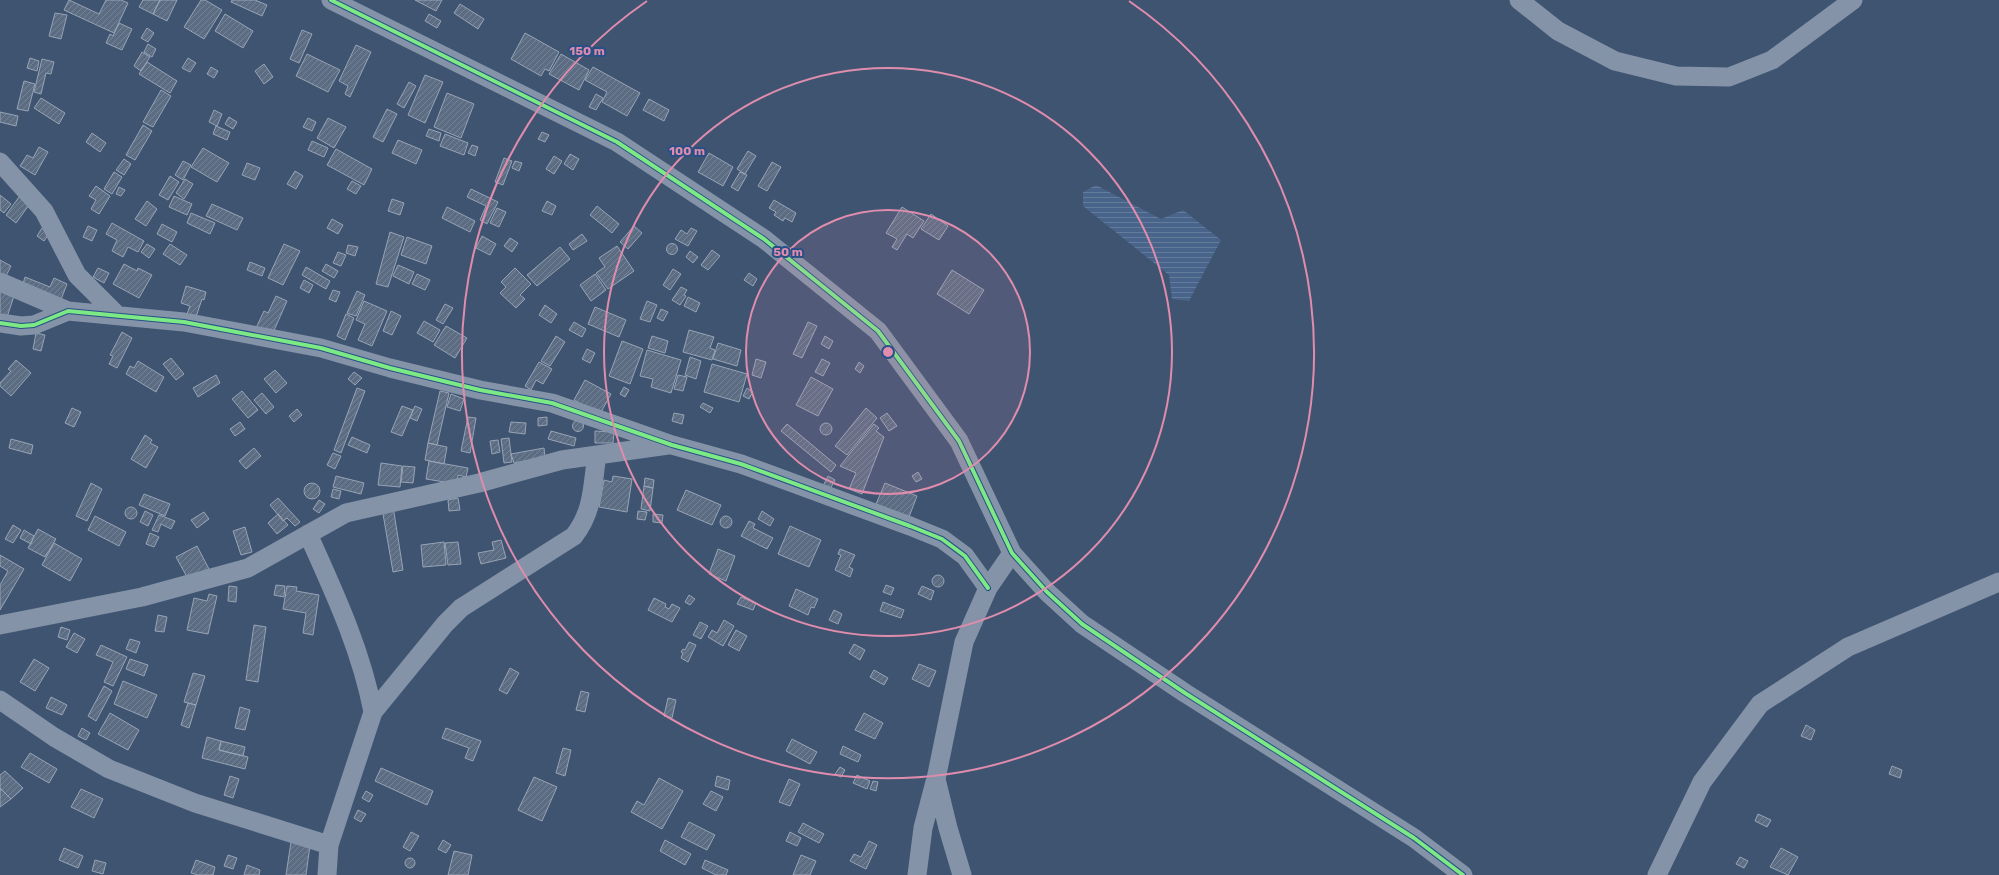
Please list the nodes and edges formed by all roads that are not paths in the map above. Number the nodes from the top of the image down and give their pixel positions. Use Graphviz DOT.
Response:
graph roads {
  1 [pos="331,0"];
  2 [pos="1520,0"];
  3 [pos="1853,0"];
  4 [pos="0,162"];
  5 [pos="0,282"];
  6 [pos="68,311"];
  7 [pos="116,314"];
  8 [pos="0,323"];
  9 [pos="672,445"];
  10 [pos="597,455"];
  11 [pos="308,534"];
  12 [pos="1012,553"];
  13 [pos="1999,582"];
  14 [pos="988,588"];
  15 [pos="0,625"];
  16 [pos="0,700"];
  17 [pos="373,712"];
  18 [pos="936,779"];
  19 [pos="329,845"];
  20 [pos="330,873"];
  21 [pos="917,875"];
  22 [pos="962,875"];
  23 [pos="1463,875"];
  24 [pos="1657,875"];
  1 -- 12 [label="street"];
  2 -- 3 [label="street"];
  4 -- 7 [label="street"];
  5 -- 6 [label="street"];
  6 -- 7 [label="street"];
  6 -- 8 [label="street"];
  7 -- 9 [label="street"];
  9 -- 10 [label="street"];
  9 -- 14 [label="street"];
  10 -- 11 [label="street"];
  10 -- 17 [label="street"];
  11 -- 15 [label="street"];
  11 -- 17 [label="street"];
  12 -- 14 [label="street"];
  12 -- 23 [label="street"];
  13 -- 24 [label="street"];
  14 -- 18 [label="street"];
  16 -- 19 [label="street"];
  17 -- 19 [label="street"];
  18 -- 21 [label="street"];
  18 -- 22 [label="street"];
  19 -- 20 [label="street"];
}
